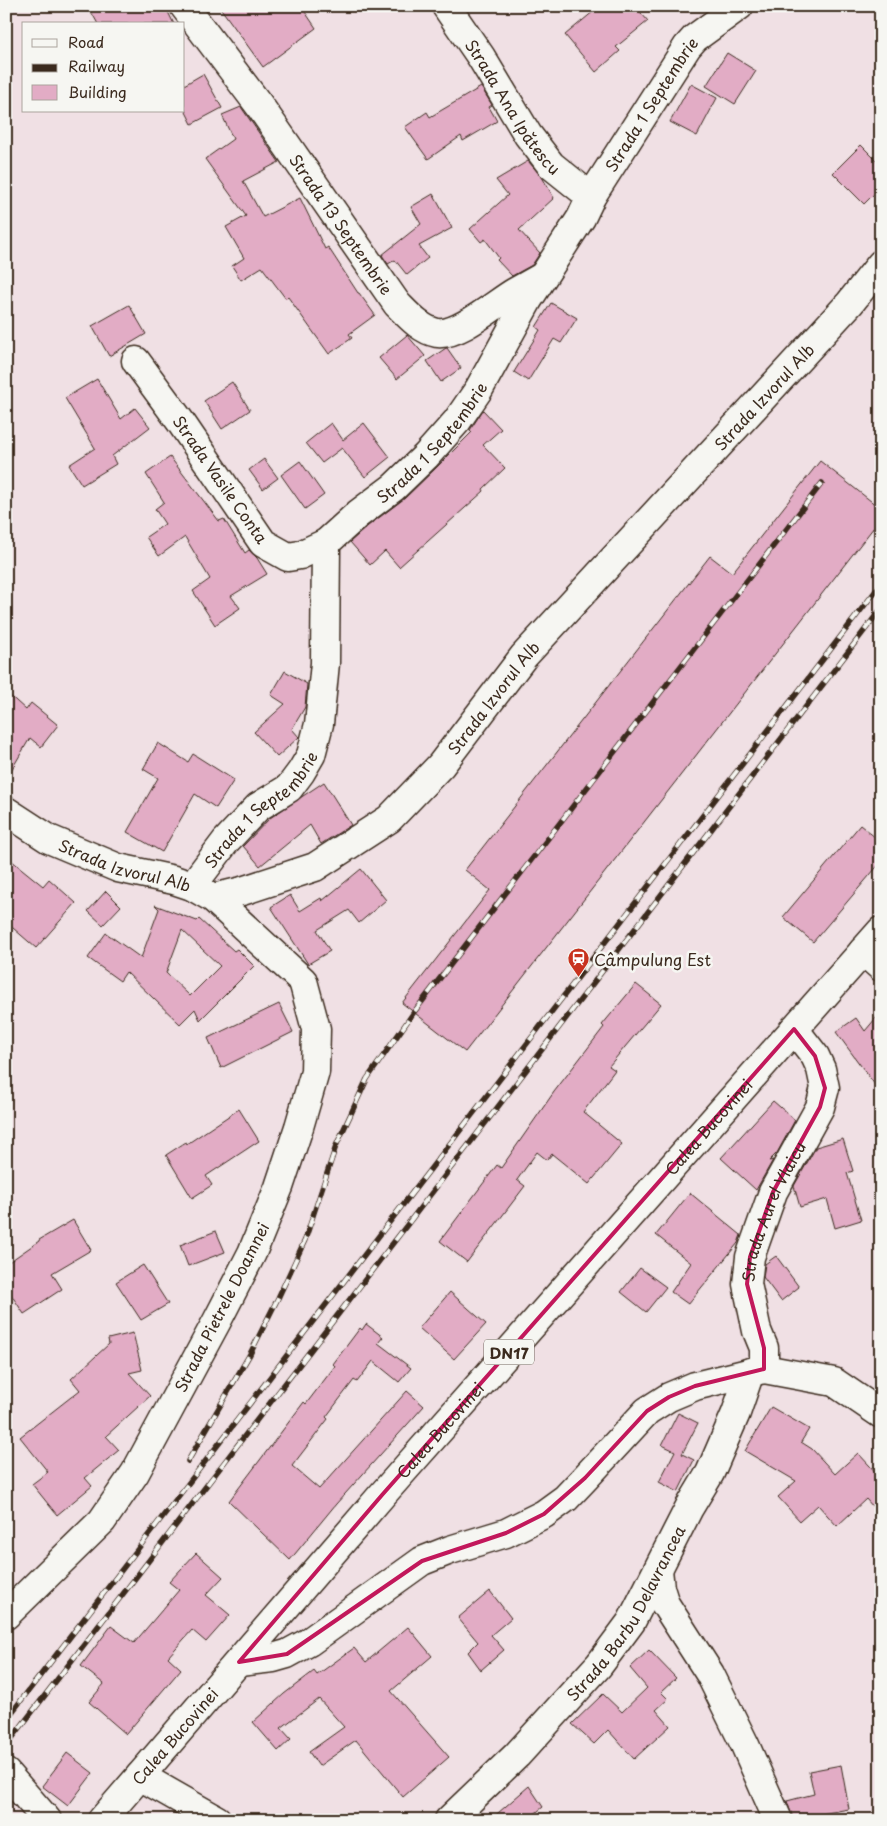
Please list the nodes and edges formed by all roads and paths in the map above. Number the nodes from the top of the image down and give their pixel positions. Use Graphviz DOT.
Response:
graph roads {
  1 [pos="184,6"];
  2 [pos="446,6"];
  3 [pos="739,6"];
  4 [pos="591,197"];
  5 [pos="881,264"];
  6 [pos="544,277"];
  7 [pos="136,361"];
  8 [pos="326,543"];
  9 [pos="6,811"];
  10 [pos="203,892"];
  11 [pos="881,931"];
  12 [pos="872,959"];
  13 [pos="794,1029"];
  14 [pos="757,1370"];
  15 [pos="881,1414"];
  16 [pos="658,1570"];
  17 [pos="6,1614"];
  18 [pos="239,1662"];
  19 [pos="6,1773"];
  20 [pos="140,1776"];
  21 [pos="48,1820"];
  22 [pos="102,1820"];
  23 [pos="217,1820"];
  24 [pos="448,1820"];
  25 [pos="778,1820"];
  1 -- 6 [label="main road, Strada 13 Septembrie"];
  2 -- 4 [label="main road, Strada Ana Ipătescu"];
  3 -- 4 [label="main road, Strada 1 Septembrie"];
  4 -- 6 [label="main road, Strada 1 Septembrie"];
  5 -- 10 [label="main road, Strada Izvorul Alb"];
  6 -- 8 [label="main road, Strada 1 Septembrie"];
  7 -- 8 [label="main road, Strada Vasile Conta"];
  8 -- 10 [label="main road, Strada 1 Septembrie"];
  9 -- 10 [label="main road, Strada Izvorul Alb"];
  10 -- 17 [label="main road, Strada Pietrele Doamnei"];
  11 -- 12 [label="main road, Calea Bucovinei / DN17"];
  12 -- 13 [label="main road, Calea Bucovinei / DN17"];
  13 -- 14 [label="main road, Strada Aurel Vlaicu"];
  13 -- 18 [label="main road, Calea Bucovinei / DN17"];
  14 -- 15 [label="main road"];
  14 -- 16 [label="main road, Strada Barbu Delavrancea"];
  14 -- 18 [label="main road"];
  16 -- 24 [label="main road, Strada Barbu Delavrancea"];
  16 -- 25 [label="main road"];
  18 -- 20 [label="main road, Calea Bucovinei / DN17"];
  19 -- 21 [label="main road"];
  20 -- 22 [label="main road, Calea Bucovinei / DN17"];
  20 -- 23 [label="main road"];
}
